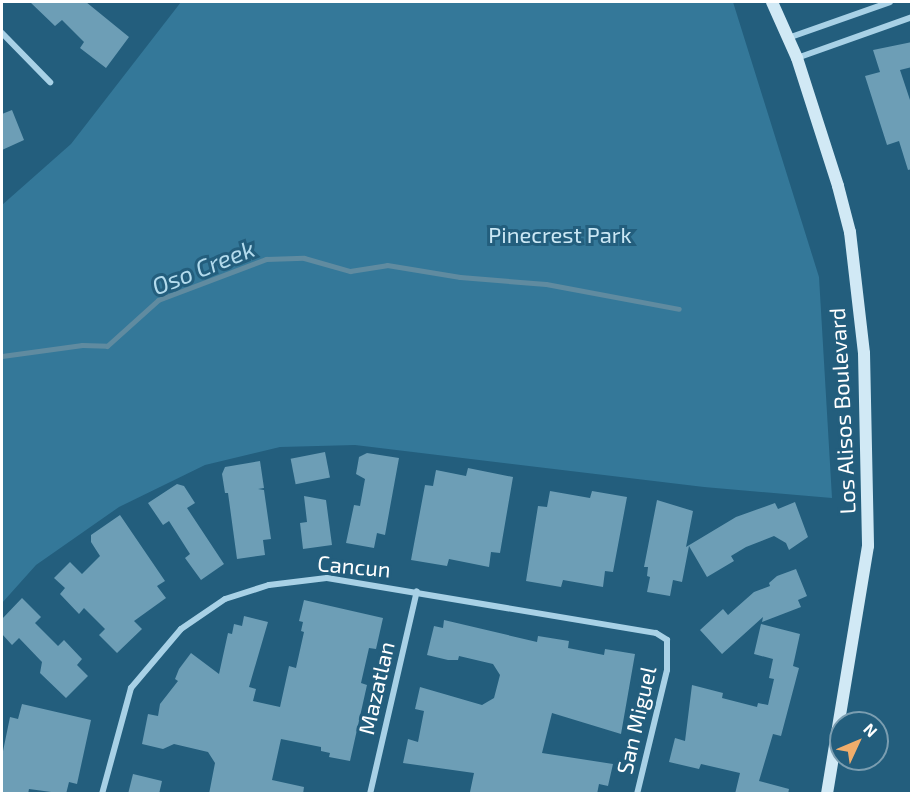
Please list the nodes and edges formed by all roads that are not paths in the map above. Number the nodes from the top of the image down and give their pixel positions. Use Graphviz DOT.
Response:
graph roads {
  1 [pos="772,2"];
  2 [pos="890,2"];
  3 [pos="912,17"];
  4 [pos="2,33"];
  5 [pos="788,38"];
  6 [pos="797,58"];
  7 [pos="50,82"];
  8 [pos="417,591"];
  9 [pos="669,654"];
  10 [pos="102,794"];
  11 [pos="370,794"];
  12 [pos="637,794"];
  13 [pos="827,794"];
  1 -- 5 [label="main road, Los Alisos Boulevard"];
  2 -- 5 [label="street"];
  3 -- 6 [label="street"];
  4 -- 7 [label="street"];
  5 -- 6 [label="main road, Los Alisos Boulevard"];
  6 -- 13 [label="main road, Los Alisos Boulevard"];
  8 -- 9 [label="street, Cancun"];
  8 -- 10 [label="street, Cancun"];
  8 -- 11 [label="street, Mazatlan"];
  9 -- 12 [label="street, San Miguel"];
}
